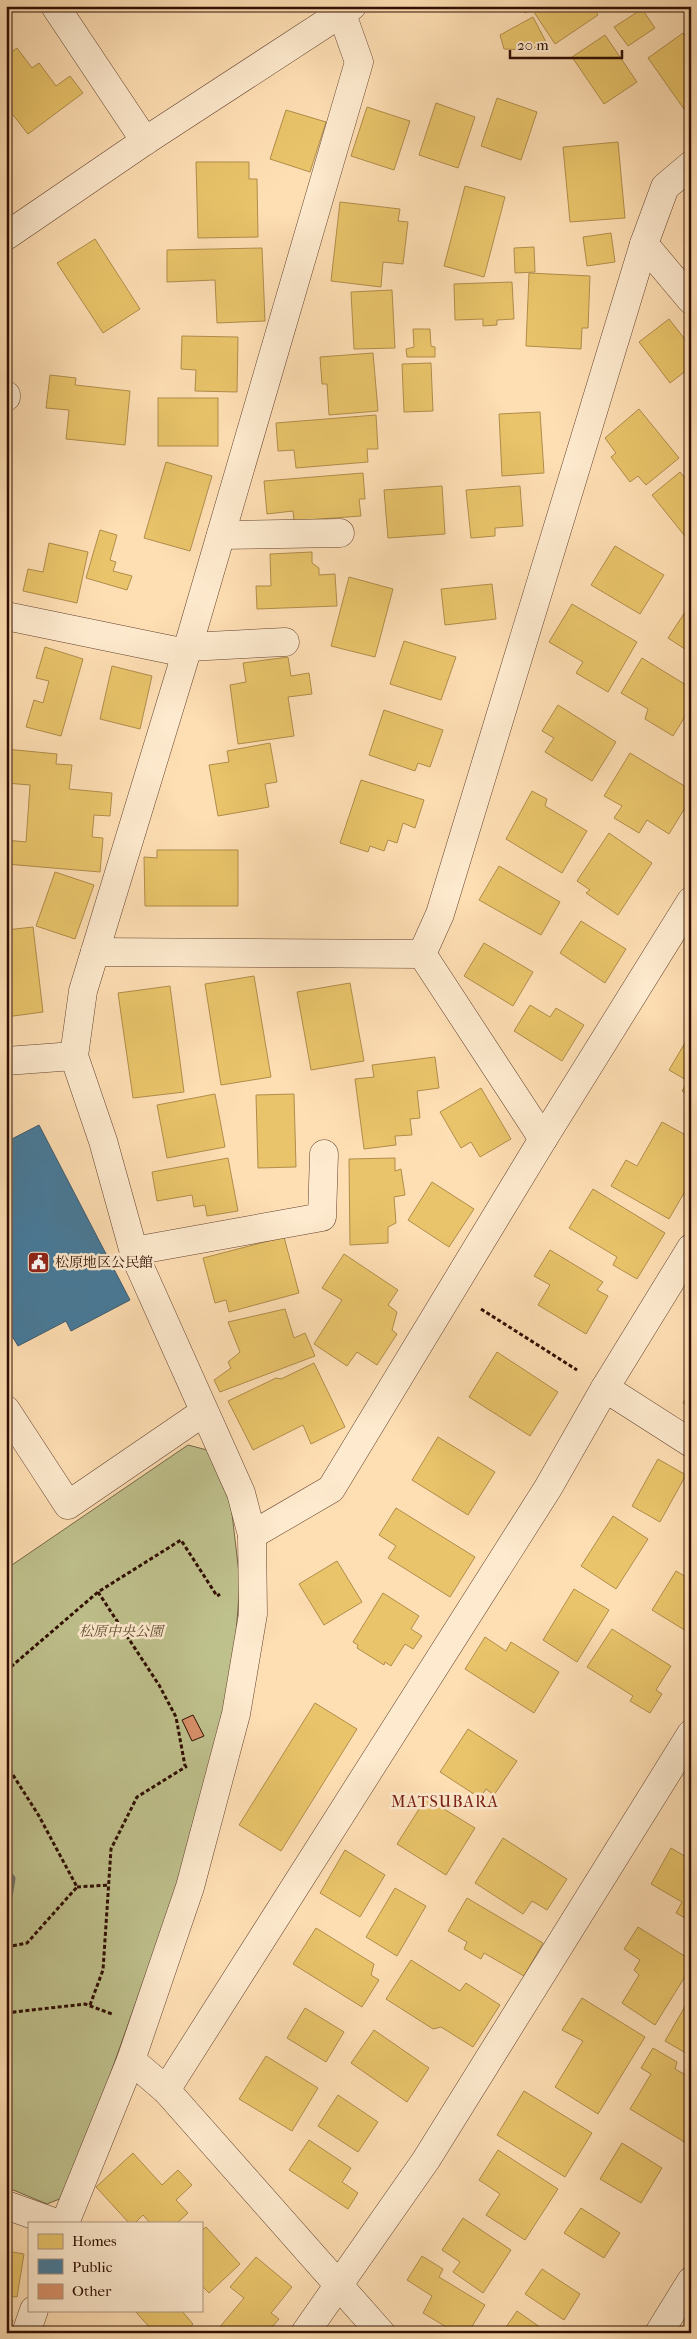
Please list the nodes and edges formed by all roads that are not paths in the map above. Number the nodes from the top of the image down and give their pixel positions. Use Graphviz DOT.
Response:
graph roads {
  1 [pos="55,6"];
  2 [pos="347,10"];
  3 [pos="145,141"];
  4 [pos="691,166"];
  5 [pos="6,236"];
  6 [pos="644,244"];
  7 [pos="691,300"];
  8 [pos="340,533"];
  9 [pos="221,535"];
  10 [pos="6,616"];
  11 [pos="284,642"];
  12 [pos="187,650"];
  13 [pos="691,901"];
  14 [pos="95,952"];
  15 [pos="422,954"];
  16 [pos="74,1056"];
  17 [pos="6,1061"];
  18 [pos="543,1139"];
  19 [pos="324,1154"];
  20 [pos="691,1248"];
  21 [pos="134,1251"];
  22 [pos="605,1388"];
  23 [pos="6,1410"];
  24 [pos="204,1412"];
  25 [pos="691,1443"];
  26 [pos="252,1535"];
  27 [pos="691,1734"];
  28 [pos="131,2060"];
  29 [pos="166,2090"];
  30 [pos="6,2205"];
  31 [pos="53,2222"];
  32 [pos="65,2222"];
  33 [pos="691,2282"];
  34 [pos="339,2287"];
  35 [pos="33,2312"];
  36 [pos="26,2333"];
  37 [pos="305,2333"];
  38 [pos="381,2333"];
  39 [pos="659,2333"];
  1 -- 3 [label="street"];
  2 -- 3 [label="street"];
  2 -- 9 [label="street"];
  3 -- 5 [label="street"];
  4 -- 6 [label="street"];
  6 -- 7 [label="street"];
  6 -- 15 [label="street"];
  8 -- 9 [label="street"];
  9 -- 12 [label="street"];
  10 -- 12 [label="street"];
  11 -- 12 [label="street"];
  12 -- 14 [label="street"];
  13 -- 18 [label="street"];
  14 -- 15 [label="street"];
  14 -- 16 [label="street"];
  15 -- 18 [label="street"];
  16 -- 17 [label="street"];
  16 -- 21 [label="street"];
  18 -- 26 [label="street"];
  19 -- 21 [label="street"];
  20 -- 22 [label="street"];
  21 -- 24 [label="street"];
  22 -- 25 [label="street"];
  22 -- 29 [label="street"];
  23 -- 24 [label="street"];
  24 -- 26 [label="street"];
  26 -- 28 [label="street"];
  27 -- 34 [label="street"];
  28 -- 29 [label="street"];
  28 -- 32 [label="street"];
  29 -- 34 [label="street"];
  30 -- 31 [label="street"];
  33 -- 39 [label="street"];
  34 -- 37 [label="street"];
  34 -- 38 [label="street"];
  35 -- 36 [label="street"];
}
